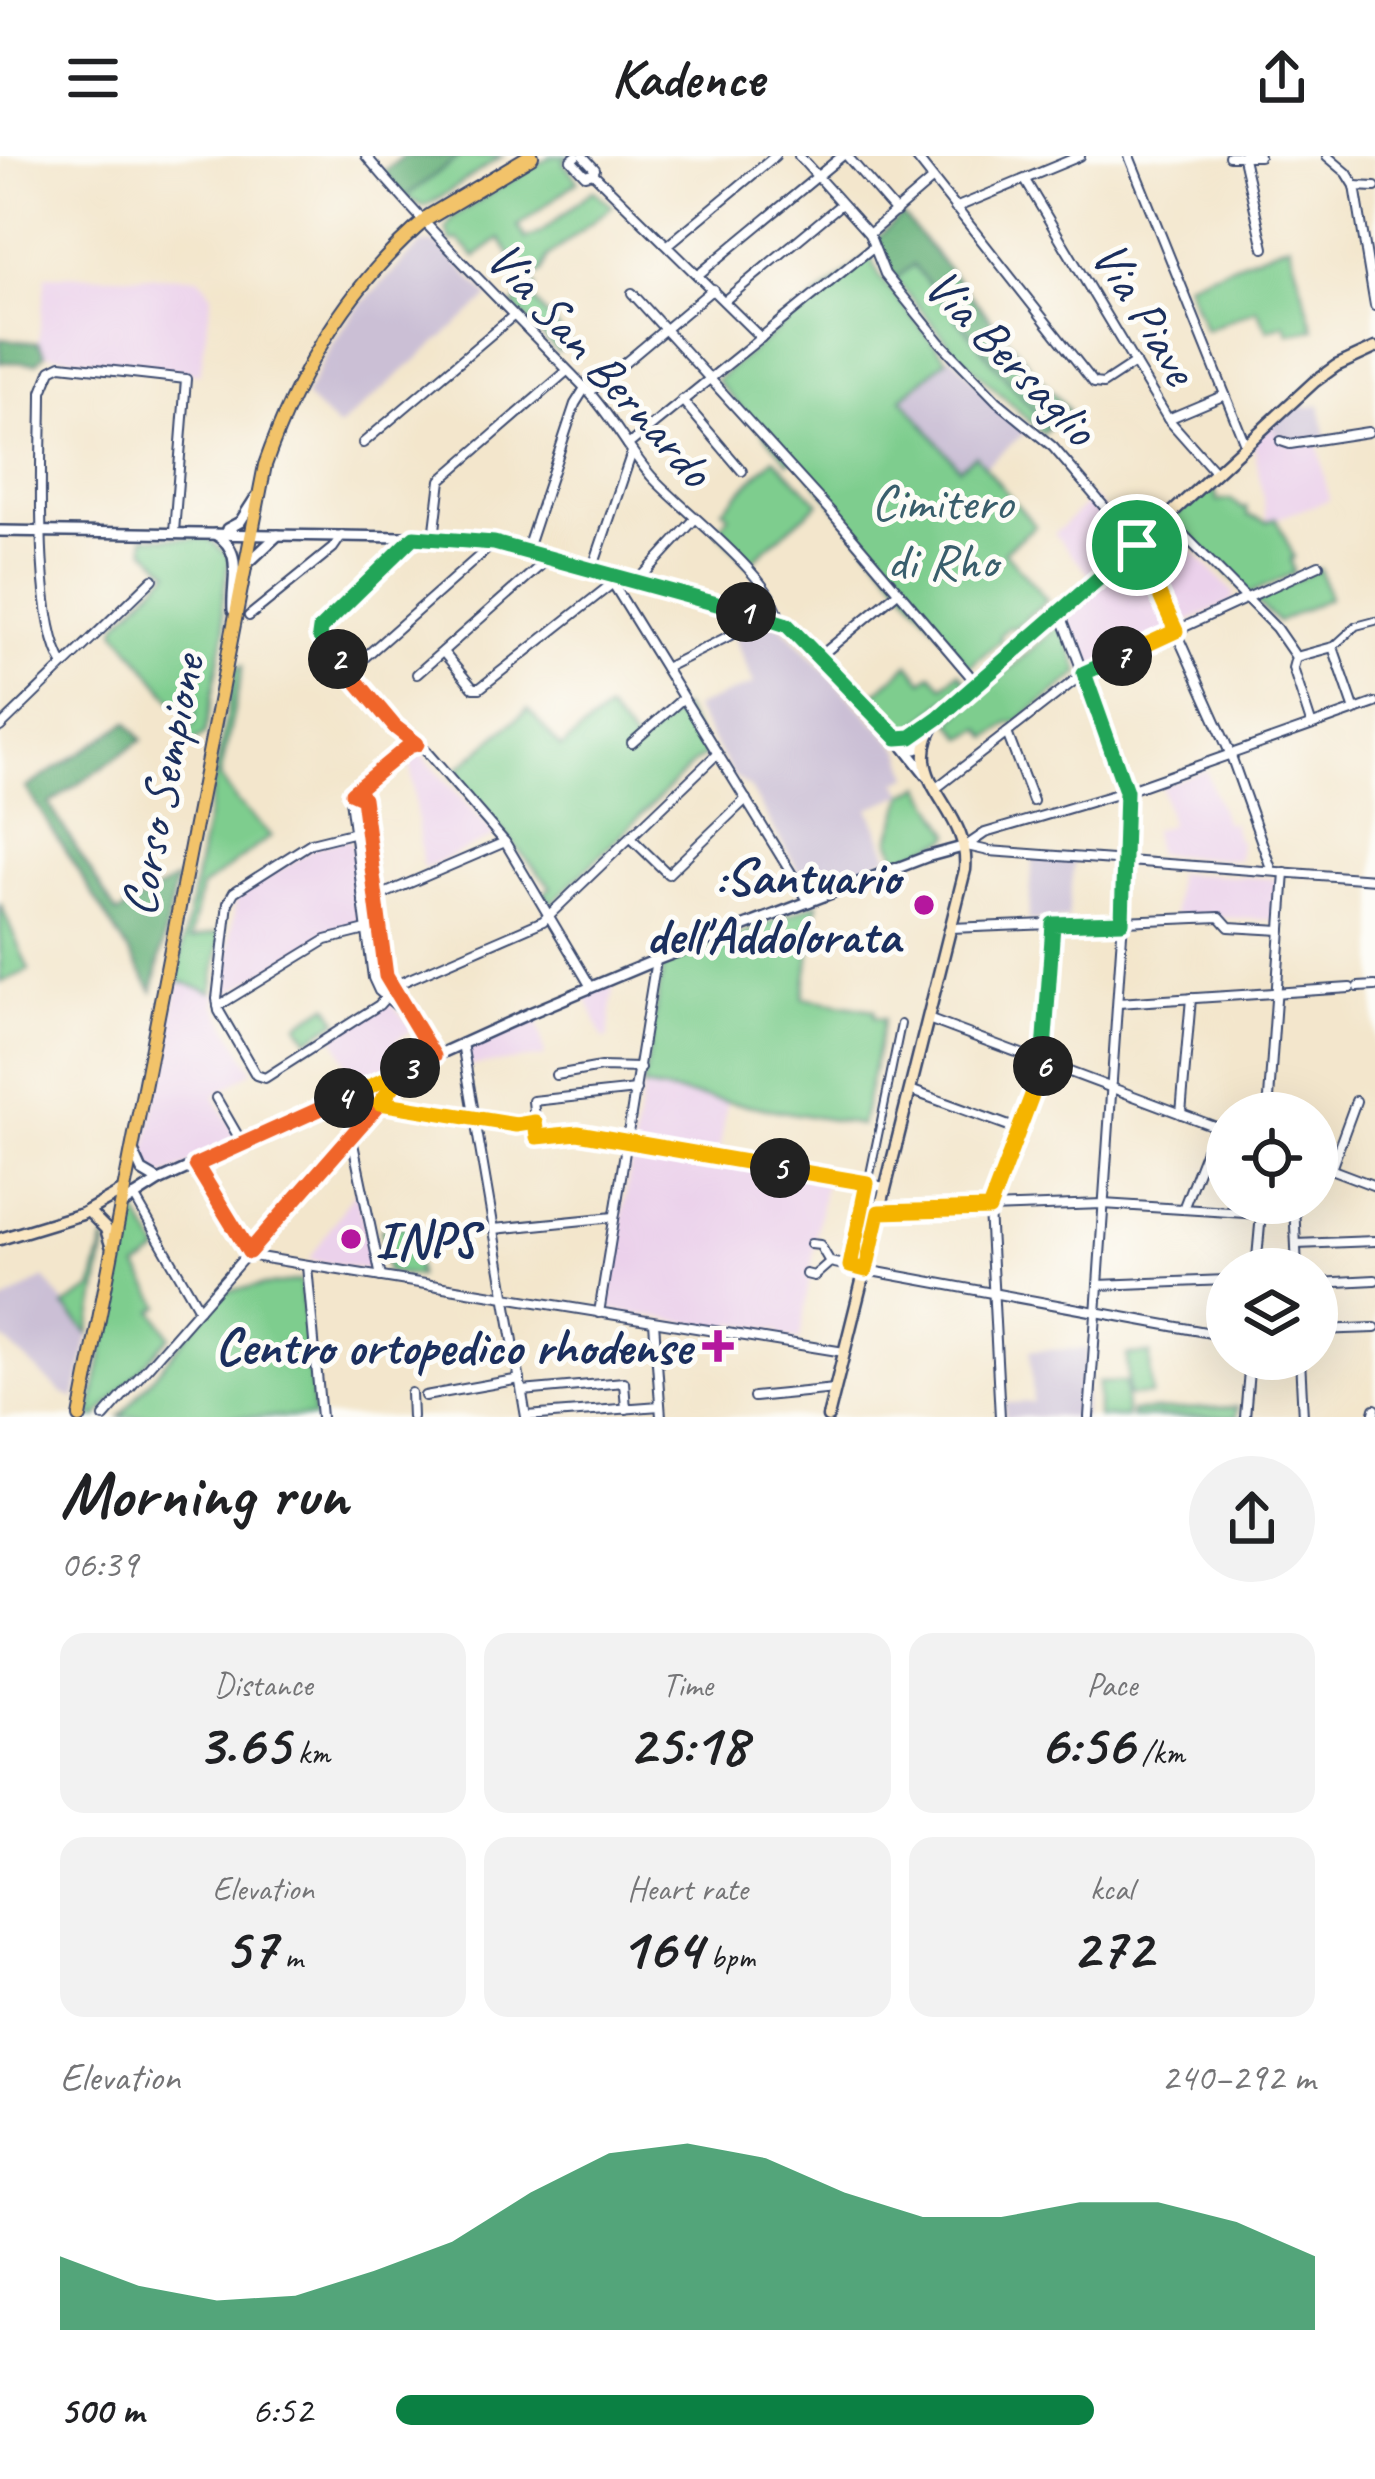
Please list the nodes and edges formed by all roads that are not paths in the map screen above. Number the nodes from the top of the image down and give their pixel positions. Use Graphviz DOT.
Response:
graph roads {
  1 [pos="366,156"];
  2 [pos="515,156"];
  3 [pos="531,156"];
  4 [pos="580,156"];
  5 [pos="776,156"];
  6 [pos="799,156"];
  7 [pos="844,156"];
  8 [pos="915,156"];
  9 [pos="1080,156"];
  10 [pos="1129,156"];
  11 [pos="1228,156"];
  12 [pos="1258,156"];
  13 [pos="1327,156"];
  14 [pos="1243,158"];
  15 [pos="817,177"];
  16 [pos="933,179"];
  17 [pos="1024,180"];
  18 [pos="1354,186"];
  19 [pos="1375,187"];
  20 [pos="840,206"];
  21 [pos="955,208"];
  22 [pos="896,212"];
  23 [pos="425,220"];
  24 [pos="869,234"];
  25 [pos="668,245"];
  26 [pos="873,247"];
  27 [pos="1264,248"];
  28 [pos="698,275"];
  29 [pos="713,289"];
  30 [pos="632,293"];
  31 [pos="724,301"];
  32 [pos="1375,306"];
  33 [pos="513,316"];
  34 [pos="665,329"];
  35 [pos="761,338"];
  36 [pos="1375,348"];
  37 [pos="1135,363"];
  38 [pos="567,371"];
  39 [pos="707,379"];
  40 [pos="587,390"];
  41 [pos="1225,395"];
  42 [pos="682,400"];
  43 [pos="1168,419"];
  44 [pos="1368,432"];
  45 [pos="1286,442"];
  46 [pos="363,443"];
  47 [pos="1245,444"];
  48 [pos="630,448"];
  49 [pos="742,471"];
  50 [pos="1216,473"];
  51 [pos="256,497"];
  52 [pos="1166,517"];
  53 [pos="694,519"];
  54 [pos="0,531"];
  55 [pos="42,531"];
  56 [pos="174,532"];
  57 [pos="210,532"];
  58 [pos="250,534"];
  59 [pos="278,535"];
  60 [pos="342,535"];
  61 [pos="414,537"];
  62 [pos="434,538"];
  63 [pos="494,543"];
  64 [pos="1137,545"];
  65 [pos="526,552"];
  66 [pos="549,558"];
  67 [pos="1319,565"];
  68 [pos="244,568"];
  69 [pos="592,570"];
  70 [pos="153,579"];
  71 [pos="614,580"];
  72 [pos="637,582"];
  73 [pos="899,591"];
  74 [pos="1248,599"];
  75 [pos="735,609"];
  76 [pos="1060,612"];
  77 [pos="241,616"];
  78 [pos="773,618"];
  79 [pos="1375,621"];
  80 [pos="1176,631"];
  81 [pos="737,632"];
  82 [pos="1334,647"];
  83 [pos="443,652"];
  84 [pos="819,657"];
  85 [pos="1296,658"];
  86 [pos="64,665"];
  87 [pos="665,668"];
  88 [pos="348,672"];
  89 [pos="1084,673"];
  90 [pos="417,674"];
  91 [pos="977,684"];
  92 [pos="682,699"];
  93 [pos="1373,703"];
  94 [pos="1355,710"];
  95 [pos="938,718"];
  96 [pos="1311,723"];
  97 [pos="0,727"];
  98 [pos="1007,734"];
  99 [pos="897,738"];
  100 [pos="632,742"];
  101 [pos="417,744"];
  102 [pos="924,747"];
  103 [pos="1230,753"];
  104 [pos="716,755"];
  105 [pos="927,776"];
  106 [pos="934,789"];
  107 [pos="1125,792"];
  108 [pos="352,793"];
  109 [pos="746,799"];
  110 [pos="1036,810"];
  111 [pos="368,829"];
  112 [pos="1127,829"];
  113 [pos="354,831"];
  114 [pos="988,832"];
  115 [pos="631,838"];
  116 [pos="506,842"];
  117 [pos="966,846"];
  118 [pos="988,851"];
  119 [pos="1126,860"];
  120 [pos="1272,871"];
  121 [pos="1285,872"];
  122 [pos="1375,879"];
  123 [pos="377,900"];
  124 [pos="809,902"];
  125 [pos="363,903"];
  126 [pos="550,915"];
  127 [pos="1122,922"];
  128 [pos="1053,924"];
  129 [pos="380,928"];
  130 [pos="950,928"];
  131 [pos="367,930"];
  132 [pos="1281,930"];
  133 [pos="656,960"];
  134 [pos="1375,986"];
  135 [pos="591,988"];
  136 [pos="388,990"];
  137 [pos="1276,993"];
  138 [pos="1191,998"];
  139 [pos="1118,1004"];
  140 [pos="218,1006"];
  141 [pos="928,1018"];
  142 [pos="901,1024"];
  143 [pos="462,1043"];
  144 [pos="434,1056"];
  145 [pos="1045,1063"];
  146 [pos="640,1068"];
  147 [pos="397,1074"];
  148 [pos="556,1075"];
  149 [pos="1112,1088"];
  150 [pos="636,1090"];
  151 [pos="910,1090"];
  152 [pos="1269,1092"];
  153 [pos="216,1098"];
  154 [pos="1356,1101"];
  155 [pos="380,1103"];
  156 [pos="1181,1114"];
  157 [pos="474,1118"];
  158 [pos="535,1122"];
  159 [pos="1206,1123"];
  160 [pos="1020,1130"];
  161 [pos="351,1134"];
  162 [pos="627,1142"];
  163 [pos="242,1144"];
  164 [pos="132,1147"];
  165 [pos="1206,1149"];
  166 [pos="1338,1150"];
  167 [pos="196,1165"];
  168 [pos="1338,1172"];
  169 [pos="159,1181"];
  170 [pos="867,1183"];
  171 [pos="1375,1186"];
  172 [pos="885,1187"];
  173 [pos="126,1198"];
  174 [pos="1102,1204"];
  175 [pos="989,1209"];
  176 [pos="1183,1209"];
  177 [pos="1206,1209"];
  178 [pos="879,1212"];
  179 [pos="87,1214"];
  180 [pos="614,1217"];
  181 [pos="1295,1224"];
  182 [pos="494,1228"];
  183 [pos="0,1239"];
  184 [pos="1375,1240"];
  185 [pos="811,1244"];
  186 [pos="1296,1244"];
  187 [pos="1296,1248"];
  188 [pos="111,1252"];
  189 [pos="249,1252"];
  190 [pos="830,1262"];
  191 [pos="307,1266"];
  192 [pos="850,1266"];
  193 [pos="866,1270"];
  194 [pos="806,1274"];
  195 [pos="381,1277"];
  196 [pos="1375,1280"];
  197 [pos="1206,1281"];
  198 [pos="1338,1282"];
  199 [pos="1098,1285"];
  200 [pos="992,1294"];
  201 [pos="506,1298"];
  202 [pos="199,1309"];
  203 [pos="1097,1312"];
  204 [pos="599,1313"];
  205 [pos="654,1322"];
  206 [pos="1375,1328"];
  207 [pos="1338,1329"];
  208 [pos="1206,1332"];
  209 [pos="844,1352"];
  210 [pos="520,1379"];
  211 [pos="1249,1380"];
  212 [pos="1301,1380"];
  213 [pos="835,1389"];
  214 [pos="522,1391"];
  215 [pos="411,1393"];
  216 [pos="425,1396"];
  217 [pos="754,1397"];
  218 [pos="626,1409"];
  219 [pos="661,1411"];
  220 [pos="80,1417"];
  221 [pos="104,1417"];
  222 [pos="321,1417"];
  223 [pos="412,1417"];
  224 [pos="526,1417"];
  225 [pos="828,1417"];
  226 [pos="1000,1417"];
  227 [pos="1089,1417"];
  228 [pos="1246,1417"];
  229 [pos="1303,1417"];
  1 -- 23 [label="street, Via San Bernardo"];
  2 -- 23 [label="highway, Corso Sempione"];
  3 -- 23 [label="highway, Corso Sempione"];
  4 -- 25 [label="street"];
  5 -- 25 [label="street"];
  6 -- 15 [label="street, Via Bersaglio"];
  7 -- 15 [label="street"];
  7 -- 22 [label="street"];
  8 -- 16 [label="street"];
  9 -- 17 [label="street"];
  10 -- 41 [label="street"];
  11 -- 14 [label="street"];
  12 -- 14 [label="street"];
  13 -- 18 [label="street"];
  14 -- 27 [label="street"];
  15 -- 20 [label="street, Via Bersaglio"];
  15 -- 28 [label="street"];
  16 -- 21 [label="street"];
  16 -- 22 [label="street"];
  17 -- 21 [label="street"];
  17 -- 37 [label="street, Via Piave"];
  18 -- 19 [label="street"];
  18 -- 32 [label="street"];
  20 -- 24 [label="street, Via Bersaglio"];
  20 -- 31 [label="street"];
  21 -- 37 [label="street"];
  22 -- 24 [label="street"];
  23 -- 33 [label="street, Via San Bernardo"];
  23 -- 51 [label="main road, Corso Sempione"];
  24 -- 26 [label="street, Via Bersaglio"];
  25 -- 28 [label="street"];
  26 -- 35 [label="street"];
  26 -- 64 [label="street, Via Bersaglio"];
  28 -- 29 [label="street"];
  29 -- 31 [label="street"];
  29 -- 34 [label="street"];
  30 -- 34 [label="street"];
  31 -- 35 [label="street"];
  33 -- 38 [label="street, Via San Bernardo"];
  33 -- 46 [label="street"];
  34 -- 39 [label="street"];
  34 -- 40 [label="street"];
  35 -- 39 [label="street"];
  36 -- 47 [label="main road"];
  37 -- 43 [label="street, Via Piave"];
  38 -- 40 [label="street, Via San Bernardo"];
  38 -- 62 [label="street"];
  39 -- 42 [label="street"];
  39 -- 73 [label="street"];
  40 -- 48 [label="street, Via San Bernardo"];
  40 -- 65 [label="street"];
  41 -- 43 [label="street"];
  41 -- 47 [label="street"];
  42 -- 48 [label="street"];
  42 -- 49 [label="street"];
  43 -- 50 [label="street, Via Piave"];
  44 -- 45 [label="street"];
  47 -- 50 [label="main road"];
  48 -- 53 [label="street, Via San Bernardo"];
  48 -- 69 [label="street"];
  50 -- 52 [label="main road"];
  51 -- 57 [label="street"];
  51 -- 58 [label="main road, Corso Sempione"];
  51 -- 59 [label="street"];
  52 -- 64 [label="main road"];
  52 -- 74 [label="street"];
  53 -- 72 [label="street"];
  53 -- 78 [label="street, Via San Bernardo"];
  54 -- 55 [label="street"];
  55 -- 56 [label="street"];
  55 -- 56 [label="street"];
  55 -- 86 [label="street"];
  56 -- 57 [label="street"];
  57 -- 58 [label="street"];
  57 -- 77 [label="street"];
  58 -- 59 [label="street"];
  58 -- 68 [label="main road, Corso Sempione"];
  59 -- 60 [label="street"];
  59 -- 68 [label="street"];
  60 -- 61 [label="street"];
  60 -- 77 [label="street"];
  61 -- 62 [label="street"];
  61 -- 88 [label="street"];
  62 -- 63 [label="street"];
  63 -- 65 [label="street"];
  63 -- 88 [label="street"];
  64 -- 76 [label="main road"];
  64 -- 80 [label="street, Via Bersaglio"];
  65 -- 66 [label="street"];
  66 -- 69 [label="street"];
  66 -- 83 [label="street"];
  67 -- 74 [label="street"];
  68 -- 77 [label="main road, Corso Sempione"];
  69 -- 71 [label="street"];
  70 -- 86 [label="street"];
  71 -- 72 [label="street"];
  71 -- 83 [label="street"];
  71 -- 87 [label="street"];
  72 -- 75 [label="street"];
  73 -- 84 [label="street"];
  73 -- 91 [label="street"];
  74 -- 80 [label="street"];
  74 -- 85 [label="street"];
  75 -- 78 [label="street"];
  75 -- 81 [label="street"];
  76 -- 89 [label="street"];
  76 -- 91 [label="main road"];
  77 -- 164 [label="main road, Corso Sempione"];
  78 -- 81 [label="street"];
  78 -- 84 [label="street"];
  79 -- 82 [label="street"];
  80 -- 89 [label="street"];
  80 -- 103 [label="street, Via Bersaglio"];
  81 -- 87 [label="street"];
  82 -- 85 [label="street"];
  82 -- 94 [label="street"];
  83 -- 90 [label="street"];
  84 -- 99 [label="street"];
  85 -- 96 [label="street"];
  86 -- 97 [label="street"];
  87 -- 92 [label="street"];
  88 -- 101 [label="street"];
  89 -- 98 [label="street"];
  89 -- 107 [label="street"];
  91 -- 95 [label="main road"];
  92 -- 100 [label="street"];
  92 -- 104 [label="street"];
  93 -- 94 [label="street"];
  94 -- 96 [label="street"];
  95 -- 99 [label="street"];
  95 -- 102 [label="main road"];
  96 -- 103 [label="street"];
  98 -- 106 [label="street"];
  98 -- 110 [label="street"];
  99 -- 102 [label="street"];
  99 -- 105 [label="street"];
  101 -- 108 [label="street"];
  101 -- 116 [label="street"];
  102 -- 105 [label="main road"];
  103 -- 107 [label="street"];
  103 -- 120 [label="street, Via Bersaglio"];
  104 -- 109 [label="street"];
  104 -- 115 [label="street"];
  105 -- 106 [label="main road"];
  106 -- 117 [label="main road"];
  107 -- 110 [label="street"];
  107 -- 112 [label="street"];
  108 -- 111 [label="street"];
  108 -- 113 [label="street"];
  109 -- 115 [label="street"];
  109 -- 124 [label="street"];
  110 -- 114 [label="street"];
  111 -- 113 [label="street"];
  111 -- 123 [label="street"];
  112 -- 119 [label="street"];
  113 -- 125 [label="street"];
  113 -- 140 [label="street"];
  114 -- 117 [label="street"];
  114 -- 118 [label="street"];
  115 -- 126 [label="street"];
  116 -- 123 [label="street"];
  116 -- 126 [label="street"];
  117 -- 118 [label="street"];
  117 -- 124 [label="street"];
  117 -- 130 [label="main road"];
  118 -- 119 [label="street"];
  119 -- 120 [label="street"];
  119 -- 127 [label="street"];
  120 -- 121 [label="street"];
  121 -- 122 [label="street"];
  121 -- 132 [label="street"];
  123 -- 125 [label="street"];
  123 -- 129 [label="street"];
  124 -- 133 [label="street"];
  125 -- 131 [label="street"];
  126 -- 135 [label="street"];
  126 -- 136 [label="street"];
  127 -- 128 [label="street"];
  127 -- 132 [label="street"];
  127 -- 139 [label="street"];
  128 -- 130 [label="street"];
  128 -- 145 [label="street"];
  129 -- 131 [label="street"];
  129 -- 136 [label="street"];
  130 -- 141 [label="main road"];
  131 -- 136 [label="street"];
  131 -- 140 [label="street"];
  132 -- 137 [label="street"];
  133 -- 135 [label="street"];
  133 -- 146 [label="street"];
  134 -- 137 [label="street"];
  135 -- 143 [label="street"];
  136 -- 140 [label="street"];
  136 -- 144 [label="street"];
  137 -- 138 [label="street"];
  137 -- 152 [label="street"];
  138 -- 139 [label="street"];
  138 -- 156 [label="street"];
  139 -- 149 [label="street"];
  141 -- 145 [label="street"];
  141 -- 151 [label="main road"];
  142 -- 170 [label="street"];
  143 -- 144 [label="street"];
  143 -- 157 [label="street"];
  144 -- 147 [label="street"];
  145 -- 149 [label="street"];
  145 -- 160 [label="street"];
  146 -- 148 [label="street"];
  146 -- 150 [label="street"];
  147 -- 155 [label="street"];
  147 -- 163 [label="street"];
  149 -- 156 [label="street"];
  149 -- 174 [label="street"];
  150 -- 158 [label="street"];
  150 -- 162 [label="street"];
  151 -- 160 [label="street"];
  151 -- 172 [label="main road"];
  153 -- 163 [label="street"];
  154 -- 166 [label="street"];
  155 -- 157 [label="street"];
  155 -- 161 [label="street"];
  156 -- 159 [label="street"];
  157 -- 158 [label="street"];
  157 -- 182 [label="street"];
  158 -- 162 [label="street"];
  160 -- 175 [label="street"];
  161 -- 189 [label="street"];
  161 -- 195 [label="street"];
  162 -- 170 [label="street"];
  162 -- 180 [label="street"];
  163 -- 167 [label="street"];
  164 -- 169 [label="street"];
  164 -- 173 [label="main road, Corso Sempione"];
  165 -- 176 [label="street"];
  167 -- 169 [label="street"];
  167 -- 189 [label="street"];
  168 -- 171 [label="street"];
  169 -- 173 [label="street"];
  170 -- 172 [label="street"];
  170 -- 192 [label="street"];
  172 -- 178 [label="main road"];
  173 -- 179 [label="main road"];
  173 -- 188 [label="main road, Corso Sempione"];
  173 -- 202 [label="street"];
  174 -- 175 [label="street"];
  174 -- 176 [label="street"];
  174 -- 199 [label="street"];
  175 -- 178 [label="street"];
  175 -- 200 [label="street"];
  176 -- 177 [label="street"];
  178 -- 193 [label="main road"];
  179 -- 183 [label="main road"];
  179 -- 188 [label="main road"];
  180 -- 182 [label="street"];
  180 -- 204 [label="street"];
  181 -- 186 [label="street"];
  182 -- 201 [label="street"];
  184 -- 186 [label="street"];
  185 -- 190 [label="street"];
  186 -- 187 [label="street"];
  188 -- 220 [label="main road, Corso Sempione"];
  189 -- 191 [label="street"];
  189 -- 202 [label="street"];
  190 -- 192 [label="street"];
  190 -- 194 [label="street"];
  191 -- 195 [label="street"];
  191 -- 222 [label="street"];
  192 -- 193 [label="street"];
  193 -- 200 [label="street"];
  193 -- 209 [label="main road"];
  195 -- 201 [label="street"];
  196 -- 198 [label="street"];
  197 -- 199 [label="street"];
  199 -- 203 [label="street"];
  200 -- 203 [label="street"];
  200 -- 226 [label="street"];
  201 -- 204 [label="street"];
  201 -- 210 [label="street"];
  202 -- 221 [label="street"];
  203 -- 208 [label="street"];
  203 -- 227 [label="street"];
  204 -- 205 [label="street"];
  205 -- 209 [label="street"];
  205 -- 219 [label="street"];
  206 -- 207 [label="street"];
  209 -- 213 [label="main road"];
  210 -- 214 [label="street"];
  210 -- 216 [label="street"];
  211 -- 228 [label="street"];
  212 -- 229 [label="street"];
  213 -- 217 [label="street"];
  213 -- 225 [label="main road"];
  214 -- 218 [label="street"];
  214 -- 224 [label="street"];
  215 -- 223 [label="street"];
  218 -- 219 [label="street"];
  218 -- 224 [label="street"];
}
